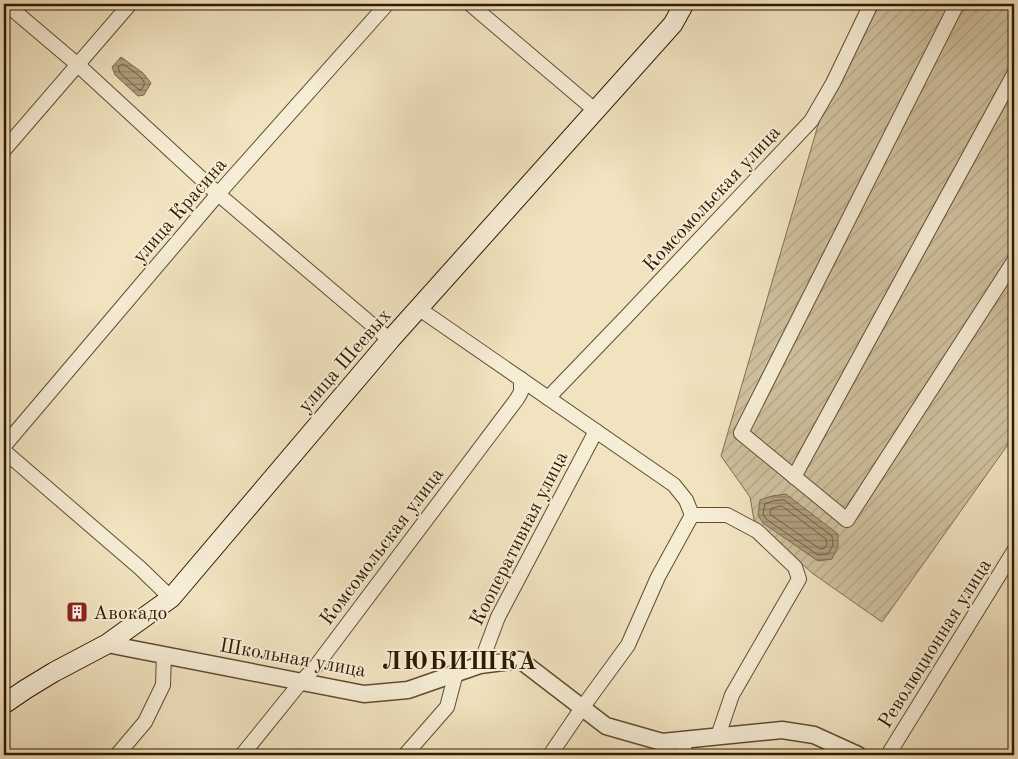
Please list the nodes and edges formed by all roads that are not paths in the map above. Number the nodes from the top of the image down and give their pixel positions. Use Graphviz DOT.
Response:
graph roads {
  1 [pos="6,4"];
  2 [pos="130,4"];
  3 [pos="387,4"];
  4 [pos="470,4"];
  5 [pos="684,4"];
  6 [pos="871,4"];
  7 [pos="957,4"];
  8 [pos="78,65"];
  9 [pos="1014,74"];
  10 [pos="596,110"];
  11 [pos="4,150"];
  12 [pos="218,194"];
  13 [pos="1014,261"];
  14 [pos="418,308"];
  15 [pos="390,340"];
  16 [pos="521,379"];
  17 [pos="548,398"];
  18 [pos="596,431"];
  19 [pos="4,446"];
  20 [pos="4,451"];
  21 [pos="794,476"];
  22 [pos="692,515"];
  23 [pos="1014,551"];
  24 [pos="171,598"];
  25 [pos="107,644"];
  26 [pos="164,655"];
  27 [pos="480,665"];
  28 [pos="456,673"];
  29 [pos="301,682"];
  30 [pos="4,704"];
  31 [pos="582,708"];
  32 [pos="718,736"];
  33 [pos="684,747"];
  34 [pos="117,755"];
  35 [pos="242,755"];
  36 [pos="405,755"];
  37 [pos="550,755"];
  38 [pos="858,755"];
  39 [pos="888,755"];
  1 -- 8 [label="street"];
  2 -- 8 [label="street"];
  3 -- 12 [label="street, улица Красина"];
  4 -- 10 [label="street"];
  5 -- 10 [label="main road, улица Шеевых"];
  6 -- 17 [label="street, Комсомольская улица"];
  7 -- 21 [label="street"];
  8 -- 11 [label="street"];
  8 -- 12 [label="street"];
  9 -- 21 [label="street"];
  10 -- 14 [label="main road, улица Шеевых"];
  12 -- 15 [label="street"];
  12 -- 19 [label="street, улица Красина"];
  13 -- 21 [label="street"];
  14 -- 15 [label="main road, улица Шеевых"];
  14 -- 16 [label="street"];
  15 -- 24 [label="main road, улица Шеевых"];
  16 -- 17 [label="street"];
  16 -- 29 [label="street, Комсомольская улица"];
  17 -- 18 [label="street"];
  18 -- 22 [label="street"];
  18 -- 27 [label="street, Кооперативная улица"];
  20 -- 24 [label="street"];
  22 -- 31 [label="street"];
  22 -- 32 [label="street"];
  23 -- 39 [label="street, Революционная улица"];
  24 -- 25 [label="main road, улица Шеевых"];
  25 -- 26 [label="street, Школьная улица"];
  25 -- 30 [label="main road, улица Шеевых"];
  26 -- 29 [label="street, Школьная улица"];
  26 -- 34 [label="street"];
  27 -- 28 [label="street, Школьная улица"];
  27 -- 31 [label="street, Школьная улица"];
  28 -- 29 [label="street, Школьная улица"];
  28 -- 36 [label="street"];
  29 -- 35 [label="street, Комсомольская улица"];
  31 -- 33 [label="street, Школьная улица"];
  31 -- 37 [label="street"];
  32 -- 33 [label="street, Школьная улица"];
  32 -- 38 [label="street, Школьная улица"];
}
